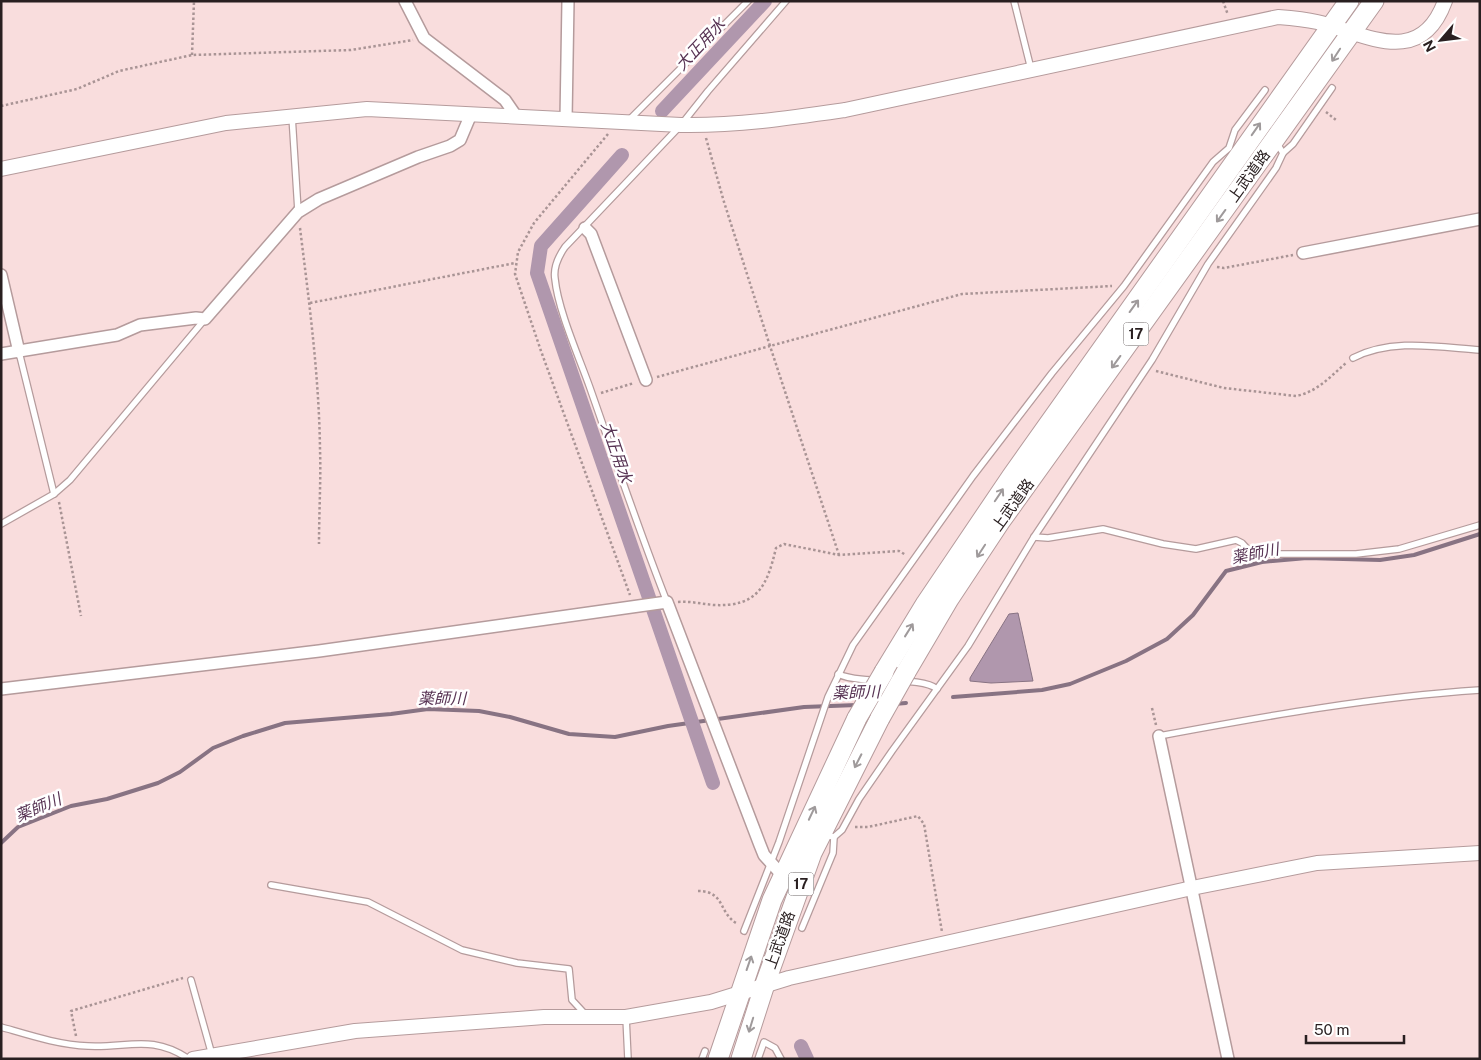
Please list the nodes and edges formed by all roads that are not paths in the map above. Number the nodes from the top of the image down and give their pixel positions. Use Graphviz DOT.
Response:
graph roads {
  1 [pos="405,1"];
  2 [pos="568,1"];
  3 [pos="748,1"];
  4 [pos="786,1"];
  5 [pos="1014,1"];
  6 [pos="1349,1"];
  7 [pos="1374,1"];
  8 [pos="1445,1"];
  9 [pos="1330,26"];
  10 [pos="1350,33"];
  11 [pos="1031,70"];
  12 [pos="1332,88"];
  13 [pos="1264,90"];
  14 [pos="471,114"];
  15 [pos="292,116"];
  16 [pos="516,116"];
  17 [pos="566,119"];
  18 [pos="626,123"];
  19 [pos="681,125"];
  20 [pos="1279,146"];
  21 [pos="1234,151"];
  22 [pos="1,169"];
  23 [pos="298,212"];
  24 [pos="1480,219"];
  25 [pos="585,228"];
  26 [pos="1303,253"];
  27 [pos="1,275"];
  28 [pos="205,319"];
  29 [pos="1480,350"];
  30 [pos="19,352"];
  31 [pos="1,354"];
  32 [pos="1353,358"];
  33 [pos="646,380"];
  34 [pos="54,494"];
  35 [pos="1,524"];
  36 [pos="1480,525"];
  37 [pos="1034,537"];
  38 [pos="664,603"];
  39 [pos="838,674"];
  40 [pos="1,689"];
  41 [pos="938,689"];
  42 [pos="1480,690"];
  43 [pos="1159,736"];
  44 [pos="828,836"];
  45 [pos="1480,853"];
  46 [pos="776,869"];
  47 [pos="271,885"];
  48 [pos="1192,888"];
  49 [pos="802,928"];
  50 [pos="744,932"];
  51 [pos="191,980"];
  52 [pos="765,984"];
  53 [pos="739,993"];
  54 [pos="626,1017"];
  55 [pos="588,1018"];
  56 [pos="1,1027"];
  57 [pos="711,1055"];
  58 [pos="219,1056"];
  59 [pos="189,1059"];
  60 [pos="193,1059"];
  61 [pos="628,1059"];
  62 [pos="702,1059"];
  63 [pos="741,1059"];
  64 [pos="758,1059"];
  65 [pos="781,1059"];
  66 [pos="1228,1059"];
  1 -- 16 [label="street"];
  2 -- 17 [label="street"];
  3 -- 18 [label="lane"];
  4 -- 19 [label="lane"];
  5 -- 11 [label="lane"];
  6 -- 9 [label="highway, 上武道路 / 17"];
  7 -- 10 [label="highway, 上武道路 / 17"];
  8 -- 10 [label="street"];
  9 -- 10 [label="street"];
  9 -- 11 [label="street"];
  21 -- 9 [label="highway, 上武道路 / 17, one-way"];
  10 -- 20 [label="highway, 上武道路 / 17, one-way"];
  11 -- 19 [label="street"];
  12 -- 20 [label="lane"];
  13 -- 21 [label="lane"];
  14 -- 15 [label="street"];
  14 -- 16 [label="street"];
  14 -- 23 [label="street"];
  15 -- 22 [label="street"];
  15 -- 23 [label="lane"];
  16 -- 17 [label="street"];
  17 -- 18 [label="street"];
  18 -- 19 [label="street"];
  19 -- 25 [label="lane"];
  20 -- 37 [label="lane"];
  20 -- 44 [label="highway, 上武道路 / 17, one-way, bridge"];
  21 -- 39 [label="lane"];
  46 -- 21 [label="highway, 上武道路 / 17, one-way, bridge"];
  23 -- 28 [label="street"];
  24 -- 26 [label="street"];
  25 -- 33 [label="street"];
  25 -- 38 [label="lane"];
  27 -- 30 [label="street"];
  28 -- 30 [label="street"];
  28 -- 34 [label="lane"];
  29 -- 32 [label="lane"];
  30 -- 31 [label="street"];
  30 -- 34 [label="lane"];
  34 -- 35 [label="lane"];
  36 -- 37 [label="lane"];
  37 -- 41 [label="lane"];
  38 -- 40 [label="street"];
  38 -- 46 [label="street"];
  39 -- 41 [label="lane"];
  39 -- 46 [label="lane"];
  41 -- 44 [label="lane"];
  42 -- 43 [label="lane"];
  43 -- 48 [label="street"];
  44 -- 49 [label="lane"];
  44 -- 52 [label="highway, 上武道路 / 17"];
  45 -- 48 [label="street"];
  46 -- 50 [label="lane"];
  53 -- 46 [label="highway, 上武道路 / 17, one-way"];
  47 -- 55 [label="lane"];
  48 -- 52 [label="street"];
  48 -- 66 [label="street"];
  51 -- 58 [label="lane"];
  52 -- 53 [label="street"];
  52 -- 63 [label="highway, 上武道路 / 17, one-way"];
  53 -- 54 [label="street"];
  53 -- 57 [label="highway, 上武道路 / 17"];
  54 -- 55 [label="street"];
  54 -- 61 [label="lane"];
  55 -- 58 [label="street"];
  56 -- 59 [label="lane"];
  57 -- 62 [label="lane"];
  58 -- 60 [label="street"];
  64 -- 65 [label="lane"];
}
